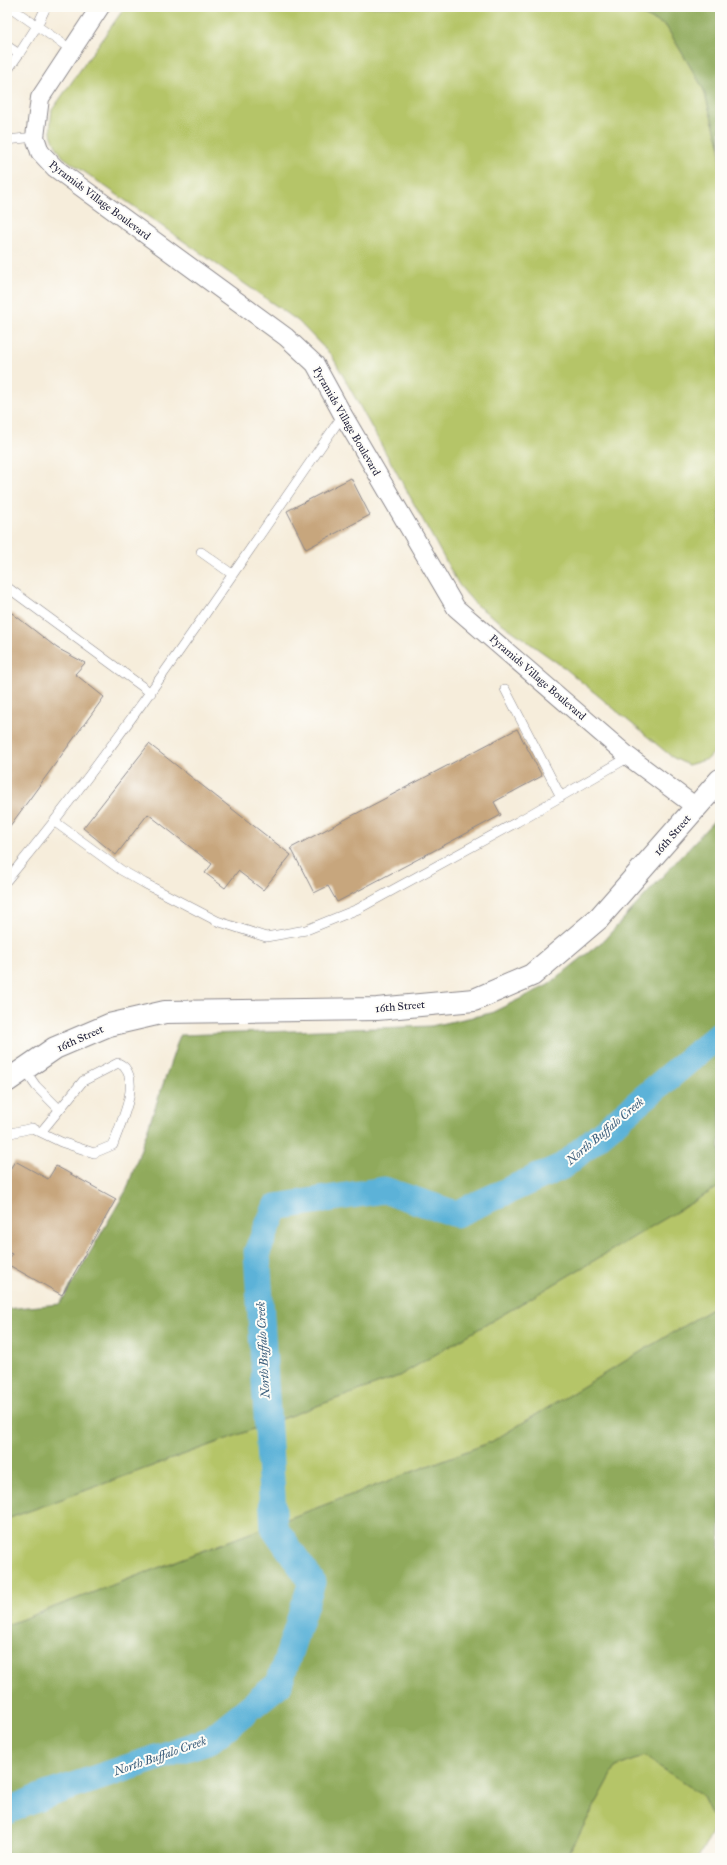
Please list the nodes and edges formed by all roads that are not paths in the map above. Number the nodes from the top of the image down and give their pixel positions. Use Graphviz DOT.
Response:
graph roads {
  1 [pos="10,7"];
  2 [pos="46,7"];
  3 [pos="100,7"];
  4 [pos="38,26"];
  5 [pos="7,46"];
  6 [pos="72,50"];
  7 [pos="19,54"];
  8 [pos="7,71"];
  9 [pos="35,137"];
  10 [pos="7,140"];
  11 [pos="342,415"];
  12 [pos="201,552"];
  13 [pos="232,574"];
  14 [pos="7,587"];
  15 [pos="505,689"];
  16 [pos="151,693"];
  17 [pos="629,757"];
  18 [pos="720,780"];
  19 [pos="561,797"];
  20 [pos="696,807"];
  21 [pos="55,822"];
  22 [pos="7,880"];
  23 [pos="15,1075"];
  24 [pos="58,1109"];
  25 [pos="41,1132"];
  26 [pos="7,1134"];
  1 -- 4 [label="lane"];
  2 -- 4 [label="lane"];
  3 -- 6 [label="street"];
  4 -- 6 [label="lane"];
  4 -- 7 [label="lane"];
  5 -- 7 [label="lane"];
  6 -- 9 [label="street"];
  7 -- 8 [label="lane"];
  9 -- 10 [label="lane"];
  9 -- 11 [label="street, Pyramids Village Boulevard"];
  11 -- 13 [label="lane"];
  11 -- 17 [label="street, Pyramids Village Boulevard"];
  12 -- 13 [label="lane"];
  13 -- 16 [label="lane"];
  14 -- 16 [label="lane"];
  15 -- 19 [label="lane"];
  16 -- 21 [label="lane"];
  17 -- 19 [label="lane"];
  17 -- 20 [label="street, Pyramids Village Boulevard"];
  18 -- 20 [label="street, 16th Street"];
  19 -- 21 [label="lane"];
  20 -- 23 [label="street, 16th Street"];
  21 -- 22 [label="lane"];
  23 -- 24 [label="lane"];
  24 -- 25 [label="lane"];
  24 -- 25 [label="lane"];
  25 -- 26 [label="lane"];
}
